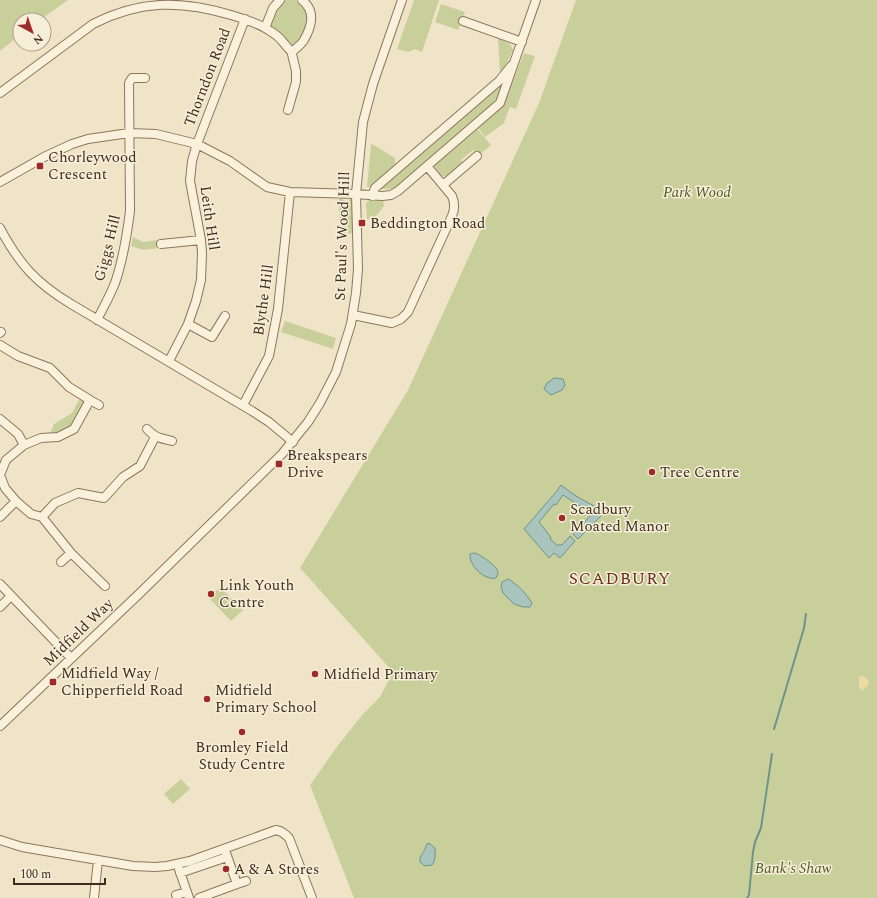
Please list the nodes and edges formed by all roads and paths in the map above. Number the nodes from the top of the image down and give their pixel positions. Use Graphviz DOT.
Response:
graph roads {
  1 [pos="280,0"];
  2 [pos="302,0"];
  3 [pos="402,0"];
  4 [pos="536,0"];
  5 [pos="244,19"];
  6 [pos="463,21"];
  7 [pos="265,28"];
  8 [pos="522,42"];
  9 [pos="292,52"];
  10 [pos="516,59"];
  11 [pos="145,78"];
  12 [pos="0,93"];
  13 [pos="288,110"];
  14 [pos="129,133"];
  15 [pos="196,144"];
  16 [pos="477,156"];
  17 [pos="427,166"];
  18 [pos="0,182"];
  19 [pos="443,185"];
  20 [pos="290,192"];
  21 [pos="356,194"];
  22 [pos="372,196"];
  23 [pos="0,228"];
  24 [pos="201,240"];
  25 [pos="161,244"];
  26 [pos="353,315"];
  27 [pos="225,316"];
  28 [pos="98,320"];
  29 [pos="188,324"];
  30 [pos="0,345"];
  31 [pos="169,361"];
  32 [pos="90,400"];
  33 [pos="99,405"];
  34 [pos="242,405"];
  35 [pos="0,419"];
  36 [pos="147,429"];
  37 [pos="155,436"];
  38 [pos="172,441"];
  39 [pos="293,442"];
  40 [pos="24,445"];
  41 [pos="0,475"];
  42 [pos="16,501"];
  43 [pos="0,516"];
  44 [pos="42,517"];
  45 [pos="71,553"];
  46 [pos="175,559"];
  47 [pos="62,562"];
  48 [pos="0,584"];
  49 [pos="105,586"];
  50 [pos="12,596"];
  51 [pos="0,607"];
  52 [pos="72,658"];
  53 [pos="0,726"];
  54 [pos="0,840"];
  55 [pos="224,849"];
  56 [pos="227,858"];
  57 [pos="98,860"];
  58 [pos="177,864"];
  59 [pos="180,873"];
  60 [pos="246,881"];
  61 [pos="237,884"];
  62 [pos="176,895"];
  63 [pos="188,895"];
  64 [pos="214,895"];
  65 [pos="94,898"];
  66 [pos="199,898"];
  67 [pos="312,898"];
  1 -- 7 [label="street"];
  2 -- 9 [label="street"];
  3 -- 21 [label="street, St Paul's Wood Hill"];
  4 -- 8 [label="street"];
  5 -- 7 [label="street"];
  5 -- 12 [label="street"];
  5 -- 15 [label="street, Thorndon Road"];
  6 -- 8 [label="street"];
  7 -- 9 [label="street"];
  8 -- 10 [label="street"];
  9 -- 13 [label="street"];
  10 -- 17 [label="street"];
  10 -- 22 [label="street"];
  11 -- 14 [label="street, Giggs Hill"];
  14 -- 15 [label="street"];
  14 -- 18 [label="street"];
  14 -- 28 [label="street, Giggs Hill"];
  15 -- 20 [label="street"];
  15 -- 24 [label="street, Leith Hill"];
  16 -- 19 [label="street"];
  17 -- 19 [label="street"];
  17 -- 22 [label="street"];
  19 -- 26 [label="street"];
  20 -- 21 [label="street"];
  20 -- 34 [label="street, Blythe Hill"];
  21 -- 22 [label="street"];
  21 -- 26 [label="street, St Paul's Wood Hill"];
  23 -- 28 [label="street"];
  24 -- 25 [label="street"];
  24 -- 29 [label="street, Leith Hill"];
  26 -- 39 [label="street, St Paul's Wood Hill"];
  27 -- 29 [label="street"];
  28 -- 31 [label="street"];
  29 -- 31 [label="street, Leith Hill"];
  30 -- 32 [label="street"];
  31 -- 34 [label="street"];
  32 -- 33 [label="street"];
  32 -- 40 [label="street"];
  34 -- 39 [label="street"];
  35 -- 40 [label="street"];
  36 -- 37 [label="street"];
  37 -- 38 [label="street"];
  37 -- 44 [label="street"];
  39 -- 46 [label="street, St Paul's Wood Hill"];
  40 -- 41 [label="street"];
  41 -- 42 [label="street"];
  42 -- 43 [label="street"];
  42 -- 44 [label="street"];
  44 -- 45 [label="street"];
  45 -- 47 [label="street"];
  45 -- 49 [label="street"];
  46 -- 52 [label="street, Midfield Way"];
  48 -- 50 [label="street"];
  50 -- 51 [label="street"];
  50 -- 52 [label="street"];
  52 -- 53 [label="street, Midfield Way"];
  54 -- 57 [label="street"];
  55 -- 56 [label="street"];
  55 -- 58 [label="street"];
  55 -- 67 [label="street"];
  56 -- 59 [label="street"];
  56 -- 61 [label="street"];
  57 -- 58 [label="street"];
  57 -- 65 [label="street"];
  58 -- 59 [label="street"];
  59 -- 63 [label="street"];
  60 -- 61 [label="street"];
  61 -- 64 [label="street"];
  62 -- 63 [label="street"];
  64 -- 66 [label="street"];
}
